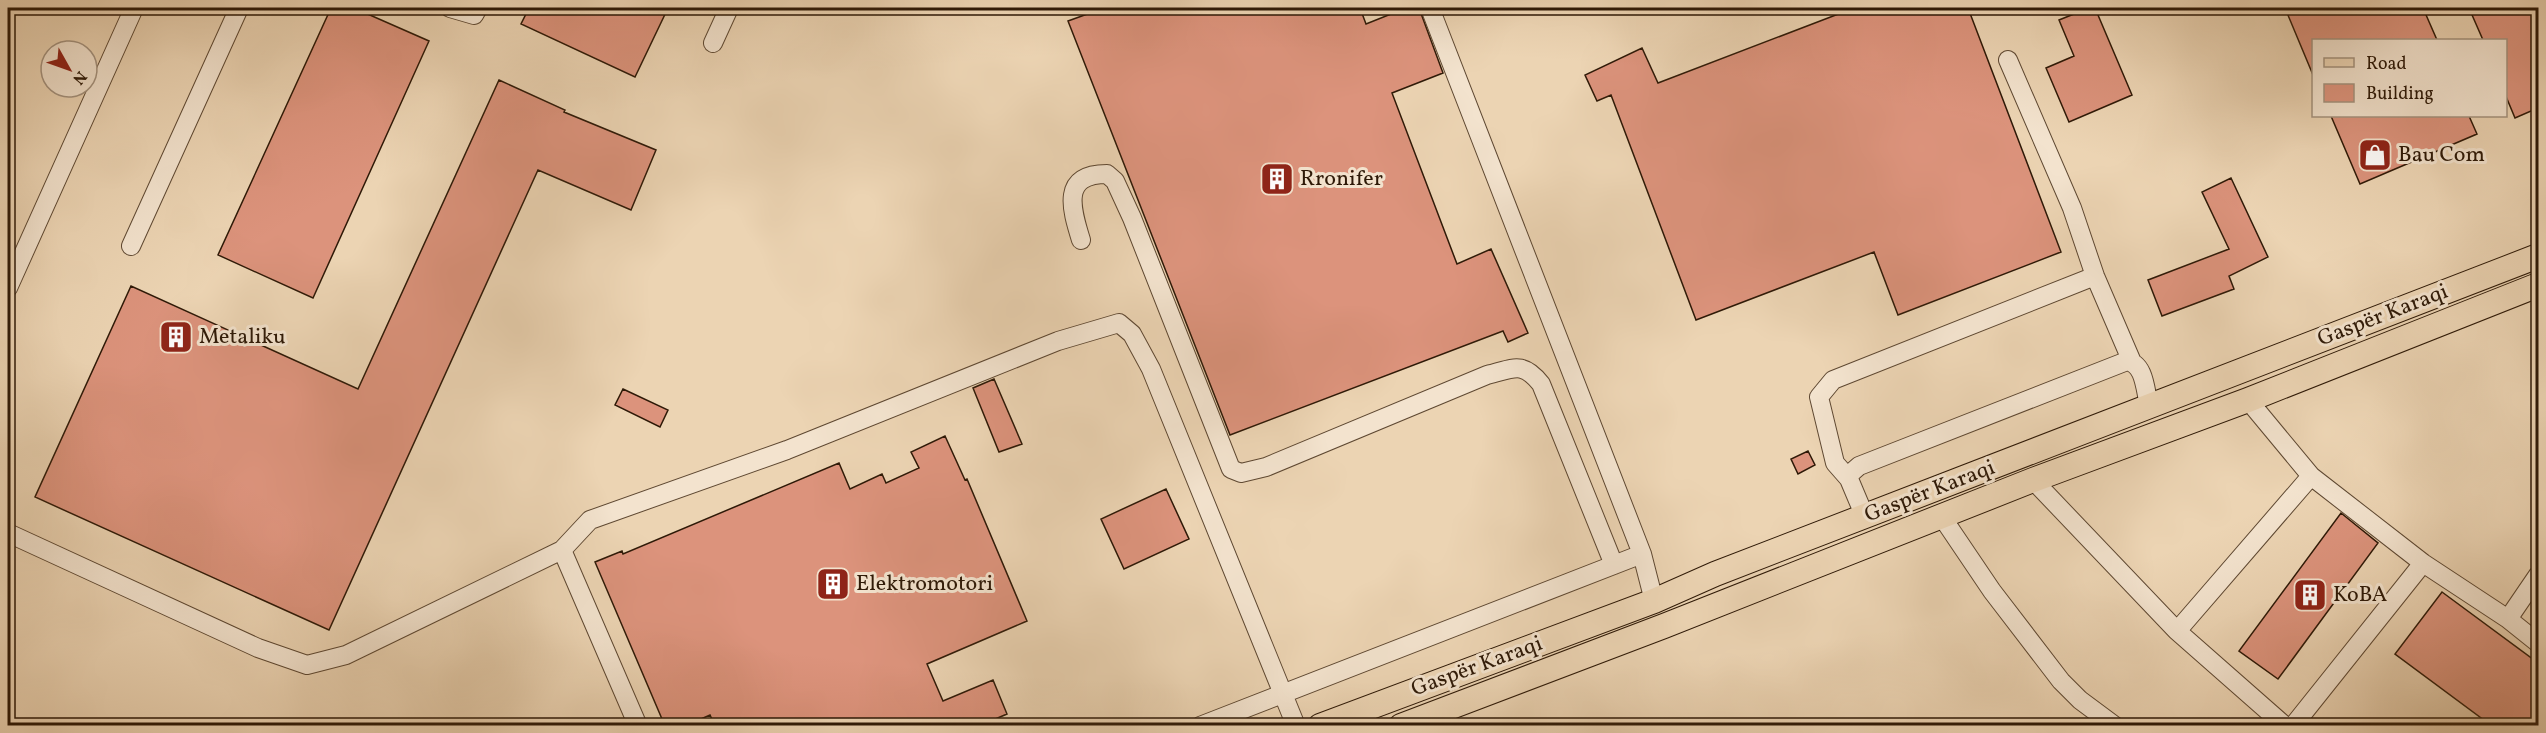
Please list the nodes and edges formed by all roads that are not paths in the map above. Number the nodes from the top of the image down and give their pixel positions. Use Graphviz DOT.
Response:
graph roads {
  1 [pos="134,8"];
  2 [pos="239,8"];
  3 [pos="450,8"];
  4 [pos="478,8"];
  5 [pos="729,8"];
  6 [pos="1430,8"];
  7 [pos="713,43"];
  8 [pos="2008,60"];
  9 [pos="1081,240"];
  10 [pos="131,246"];
  11 [pos="2538,256"];
  12 [pos="2095,276"];
  13 [pos="2538,285"];
  14 [pos="8,288"];
  15 [pos="2132,362"];
  16 [pos="2248,400"];
  17 [pos="2149,405"];
  18 [pos="2311,476"];
  19 [pos="1850,479"];
  20 [pos="2033,480"];
  21 [pos="1865,517"];
  22 [pos="1942,517"];
  23 [pos="8,533"];
  24 [pos="562,550"];
  25 [pos="1642,554"];
  26 [pos="2423,563"];
  27 [pos="1614,565"];
  28 [pos="2538,575"];
  29 [pos="1654,601"];
  30 [pos="2508,619"];
  31 [pos="2176,631"];
  32 [pos="2538,643"];
  33 [pos="1281,694"];
  34 [pos="638,726"];
  35 [pos="1200,726"];
  36 [pos="1296,726"];
  37 [pos="1320,726"];
  38 [pos="1401,726"];
  39 [pos="2115,726"];
  40 [pos="2285,726"];
  41 [pos="2293,726"];
  1 -- 14 [label="street"];
  2 -- 10 [label="street"];
  3 -- 4 [label="street"];
  5 -- 7 [label="street"];
  6 -- 25 [label="street"];
  8 -- 12 [label="street"];
  9 -- 27 [label="street"];
  11 -- 17 [label="main road, Gaspër Karaqi"];
  12 -- 15 [label="street"];
  12 -- 19 [label="street"];
  13 -- 16 [label="main road, Gaspër Karaqi"];
  15 -- 17 [label="street"];
  15 -- 19 [label="street"];
  16 -- 18 [label="street"];
  16 -- 20 [label="main road, Gaspër Karaqi"];
  17 -- 21 [label="main road, Gaspër Karaqi"];
  18 -- 26 [label="street"];
  18 -- 31 [label="street"];
  19 -- 21 [label="street"];
  20 -- 22 [label="main road, Gaspër Karaqi"];
  20 -- 31 [label="street"];
  21 -- 29 [label="main road, Gaspër Karaqi"];
  22 -- 38 [label="main road, Gaspër Karaqi"];
  22 -- 39 [label="street"];
  23 -- 24 [label="street"];
  24 -- 33 [label="street"];
  24 -- 34 [label="street"];
  25 -- 27 [label="street"];
  25 -- 29 [label="street"];
  26 -- 30 [label="street"];
  26 -- 41 [label="street"];
  27 -- 33 [label="street"];
  28 -- 30 [label="street"];
  29 -- 37 [label="main road, Gaspër Karaqi"];
  30 -- 32 [label="street"];
  31 -- 40 [label="street"];
  33 -- 35 [label="street"];
  33 -- 36 [label="street"];
}
